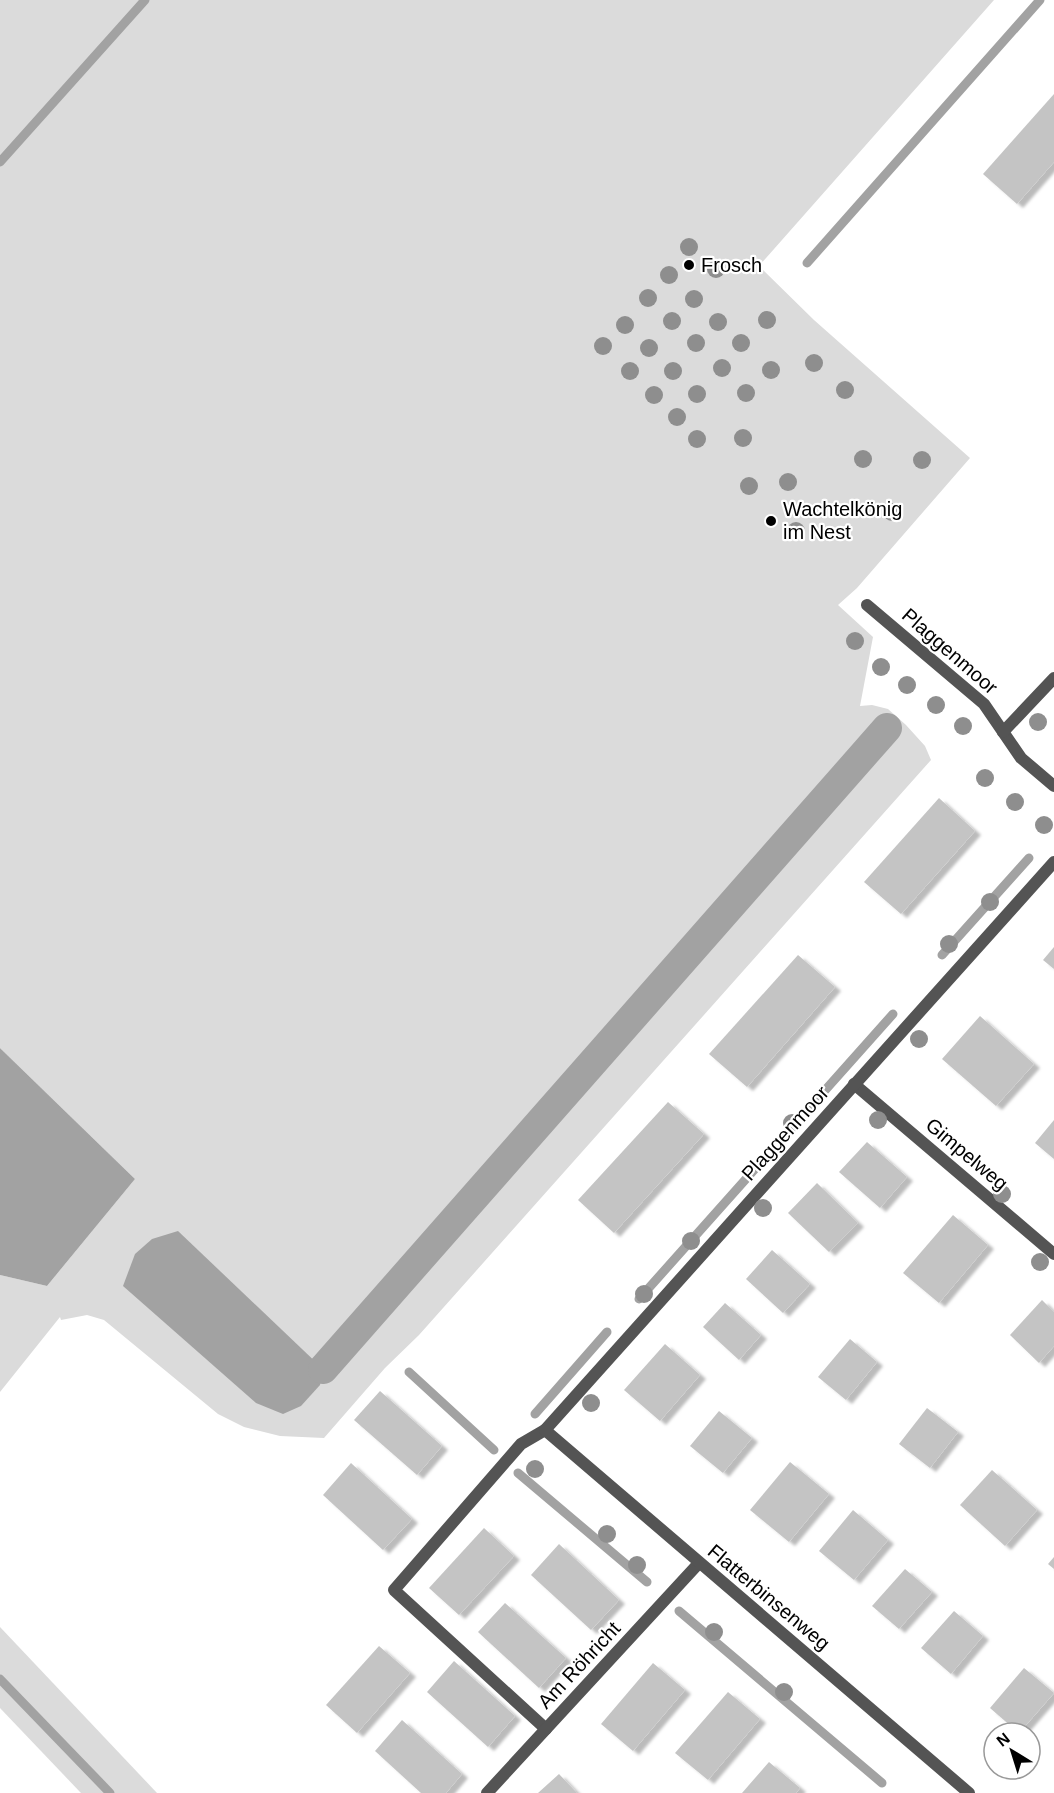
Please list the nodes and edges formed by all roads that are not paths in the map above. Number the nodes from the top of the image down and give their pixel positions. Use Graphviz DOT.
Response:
graph roads {
  1 [pos="867,605"];
  2 [pos="1054,678"];
  3 [pos="1003,732"];
  4 [pos="1054,786"];
  5 [pos="1054,862"];
  6 [pos="854,1084"];
  7 [pos="1054,1254"];
  8 [pos="545,1430"];
  9 [pos="699,1563"];
  10 [pos="546,1728"];
  11 [pos="487,1793"];
  12 [pos="969,1793"];
  1 -- 3 [label="street, Plaggenmoor"];
  2 -- 3 [label="street"];
  3 -- 4 [label="street, Plaggenmoor"];
  5 -- 6 [label="street, Plaggenmoor"];
  6 -- 7 [label="street, Gimpelweg"];
  6 -- 8 [label="street, Plaggenmoor"];
  8 -- 9 [label="street, Flatterbinsenweg"];
  8 -- 10 [label="street, Plaggenmoor"];
  9 -- 10 [label="street, Am Röhricht"];
  9 -- 12 [label="street, Flatterbinsenweg"];
  10 -- 11 [label="street, Am Röhricht"];
}
